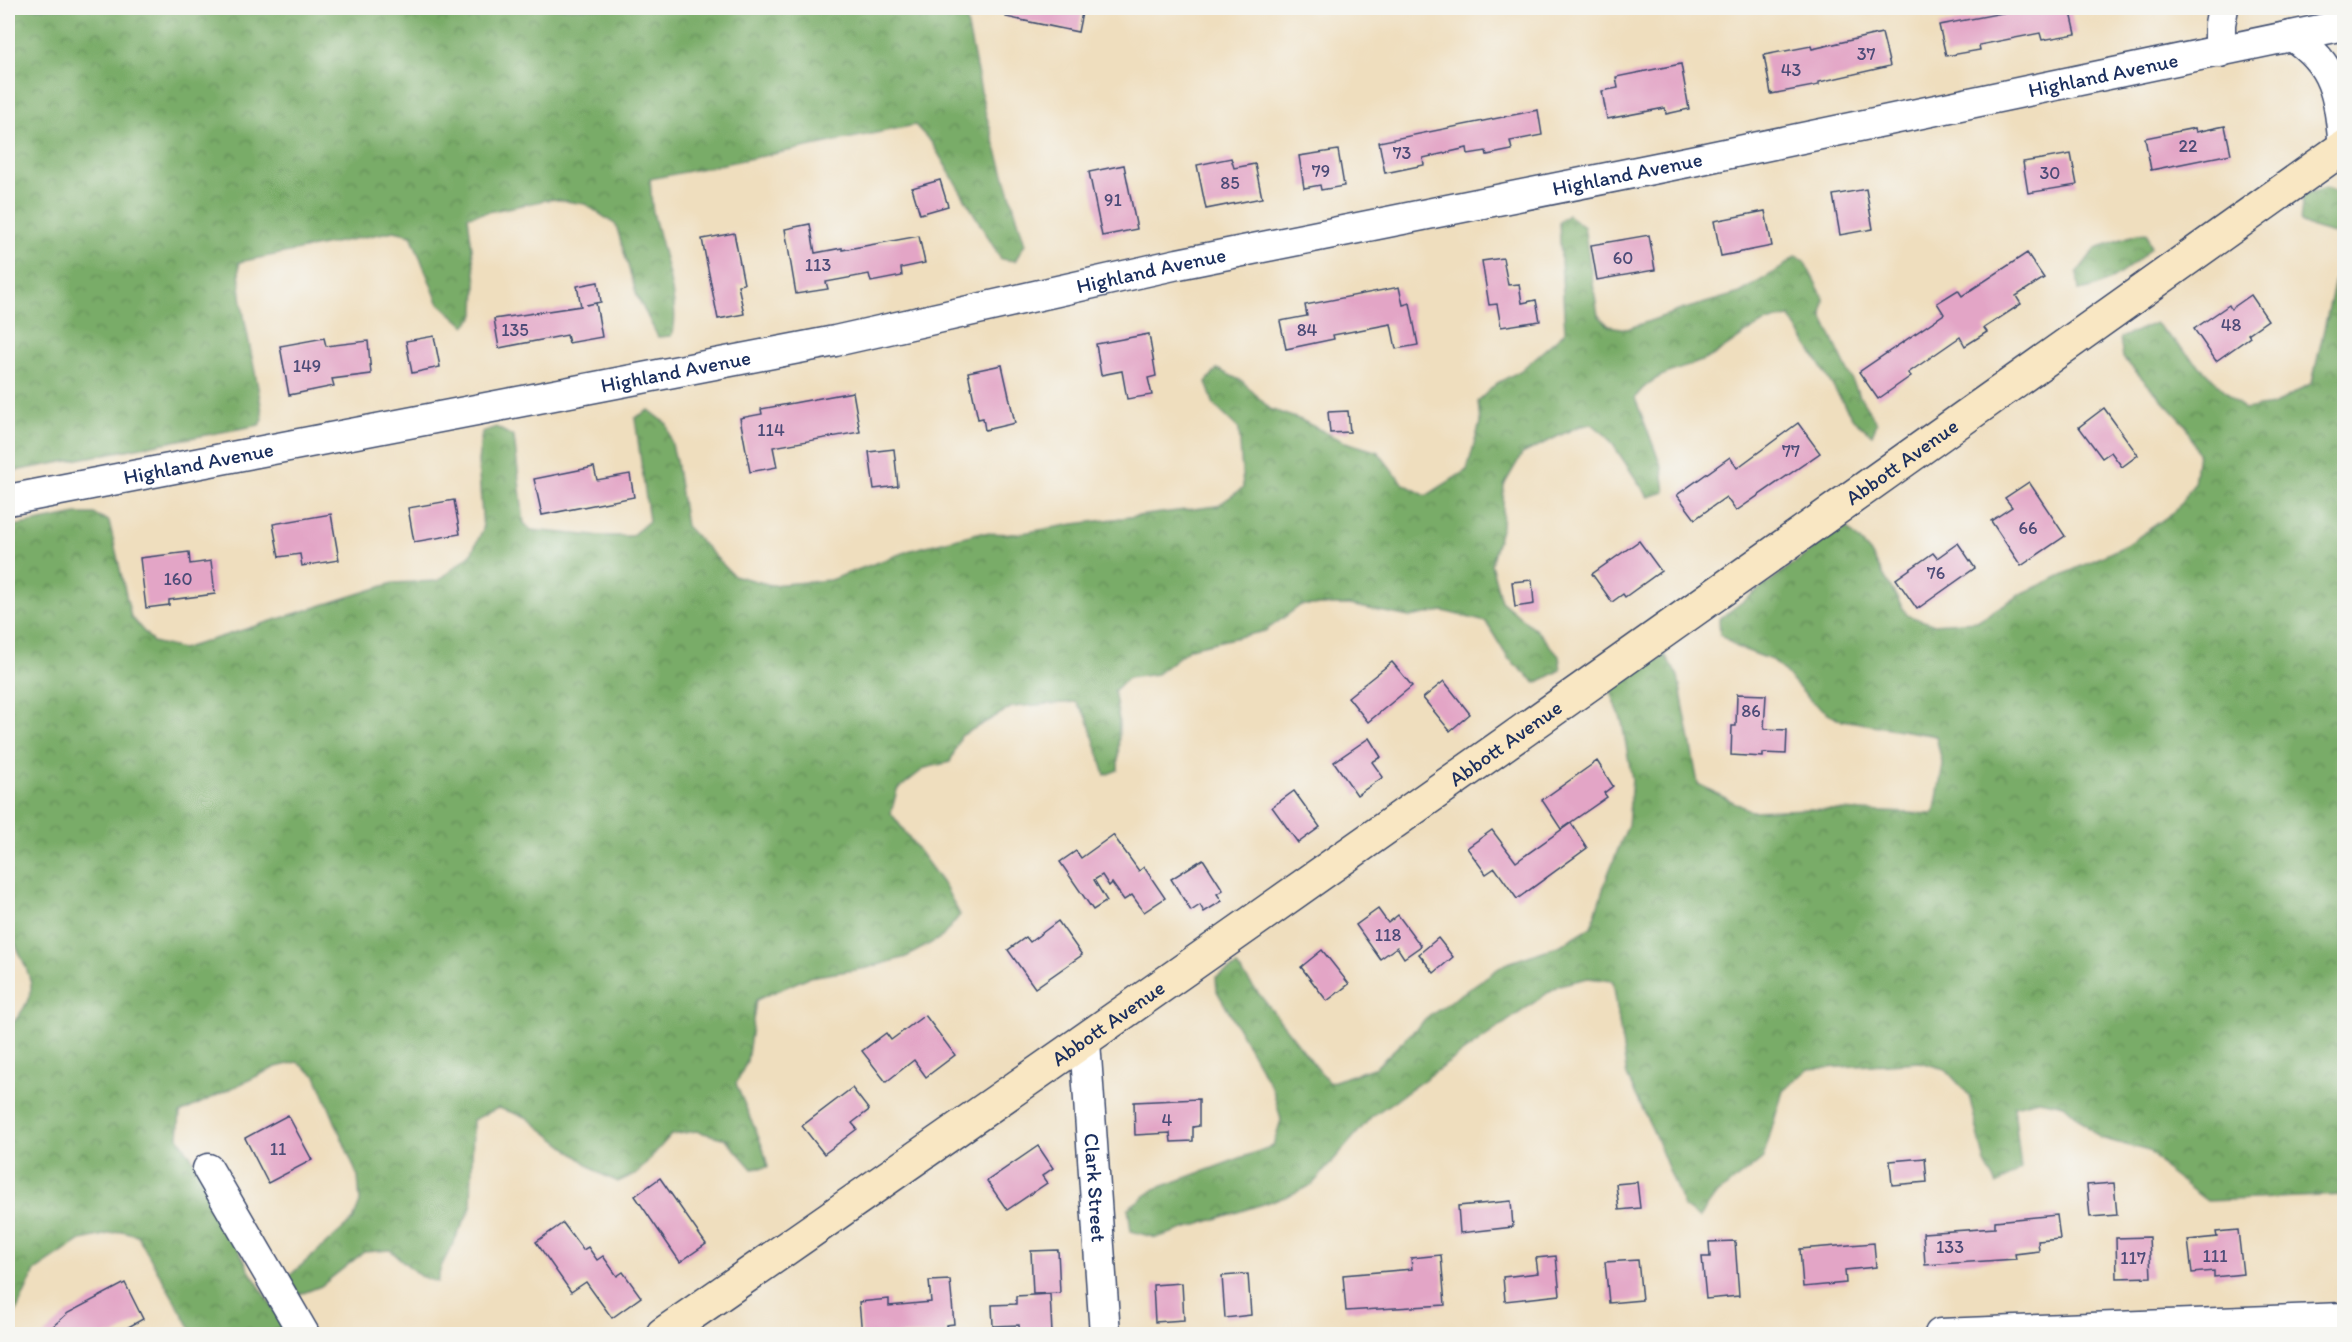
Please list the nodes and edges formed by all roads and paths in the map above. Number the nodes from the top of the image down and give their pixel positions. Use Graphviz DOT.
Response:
graph roads {
  1 [pos="2223,8"];
  2 [pos="2344,25"];
  3 [pos="2292,36"];
  4 [pos="2220,52"];
  5 [pos="2344,147"];
  6 [pos="8,500"];
  7 [pos="1085,1041"];
  8 [pos="208,1169"];
  9 [pos="2344,1318"];
  10 [pos="304,1335"];
  11 [pos="663,1335"];
  12 [pos="1105,1335"];
  13 [pos="1940,1335"];
  1 -- 4 [label="street"];
  2 -- 3 [label="street, Highland Avenue"];
  3 -- 4 [label="street, Highland Avenue"];
  3 -- 5 [label="street"];
  4 -- 6 [label="street, Highland Avenue"];
  5 -- 7 [label="street, Abbott Avenue"];
  7 -- 11 [label="street, Abbott Avenue"];
  7 -- 12 [label="street, Clark Street"];
  8 -- 10 [label="street"];
  9 -- 13 [label="street"];
}
